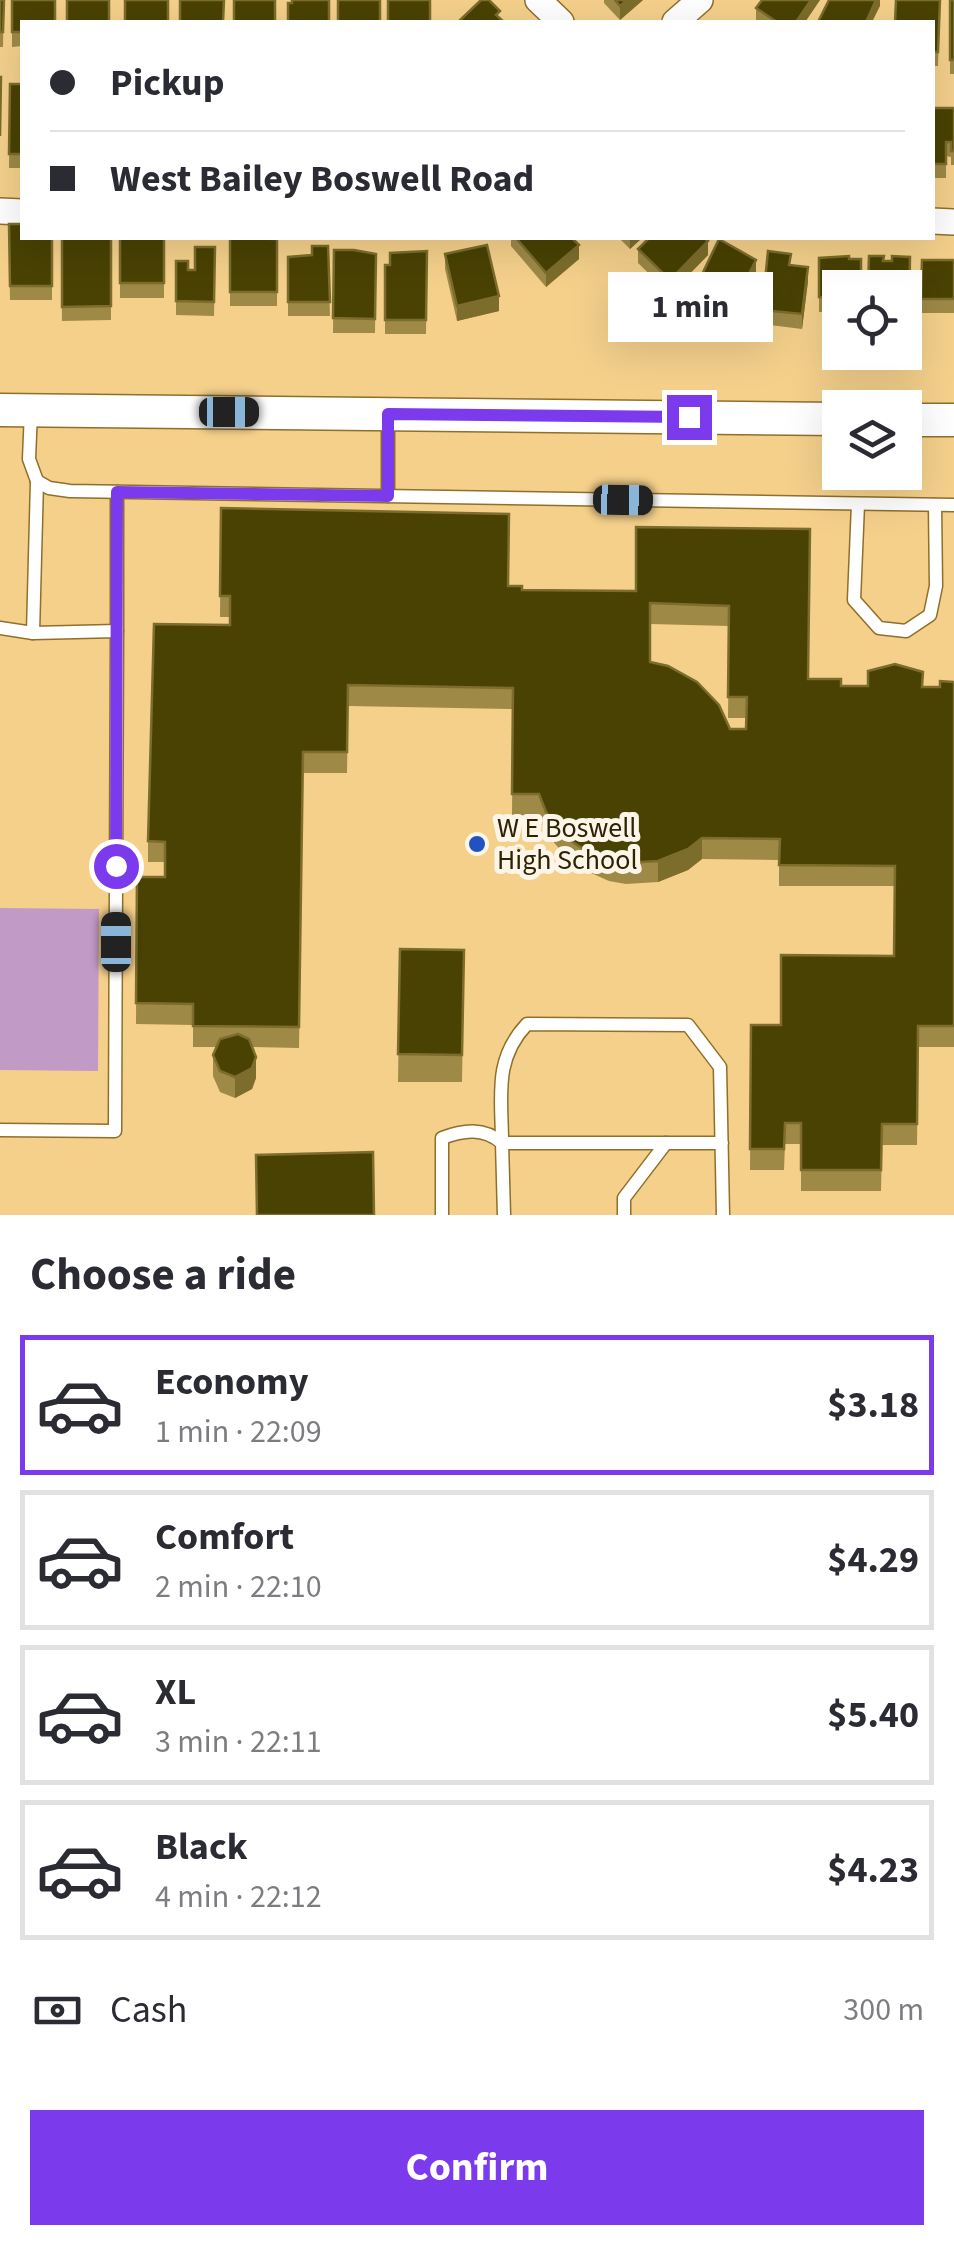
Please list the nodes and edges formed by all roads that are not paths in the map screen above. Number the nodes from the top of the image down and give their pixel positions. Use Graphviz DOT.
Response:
graph roads {
  1 [pos="538,0"];
  2 [pos="700,0"];
  3 [pos="559,20"];
  4 [pos="678,20"];
  5 [pos="15,410"];
  6 [pos="388,414"];
  7 [pos="822,419"];
  8 [pos="922,420"];
  9 [pos="954,420"];
  10 [pos="37,481"];
  11 [pos="117,492"];
  12 [pos="388,496"];
  13 [pos="858,504"];
  14 [pos="935,504"];
  15 [pos="954,505"];
  16 [pos="0,628"];
  17 [pos="117,631"];
  18 [pos="33,633"];
  19 [pos="0,1130"];
  20 [pos="502,1143"];
  21 [pos="666,1143"];
  22 [pos="722,1143"];
  23 [pos="442,1215"];
  24 [pos="504,1215"];
  25 [pos="624,1215"];
  26 [pos="724,1215"];
  1 -- 3 [label="street"];
  2 -- 4 [label="street"];
  5 -- 6 [label="main road"];
  5 -- 10 [label="lane"];
  6 -- 7 [label="main road"];
  6 -- 12 [label="lane"];
  8 -- 9 [label="main road"];
  10 -- 11 [label="lane"];
  10 -- 18 [label="lane"];
  11 -- 12 [label="lane"];
  11 -- 17 [label="lane"];
  12 -- 13 [label="lane"];
  13 -- 14 [label="lane"];
  13 -- 14 [label="lane"];
  14 -- 15 [label="lane"];
  16 -- 18 [label="lane"];
  17 -- 18 [label="lane"];
  17 -- 19 [label="lane"];
  20 -- 21 [label="lane"];
  20 -- 22 [label="lane"];
  20 -- 23 [label="lane"];
  20 -- 24 [label="lane"];
  21 -- 22 [label="lane"];
  21 -- 25 [label="lane"];
  22 -- 26 [label="lane"];
}
